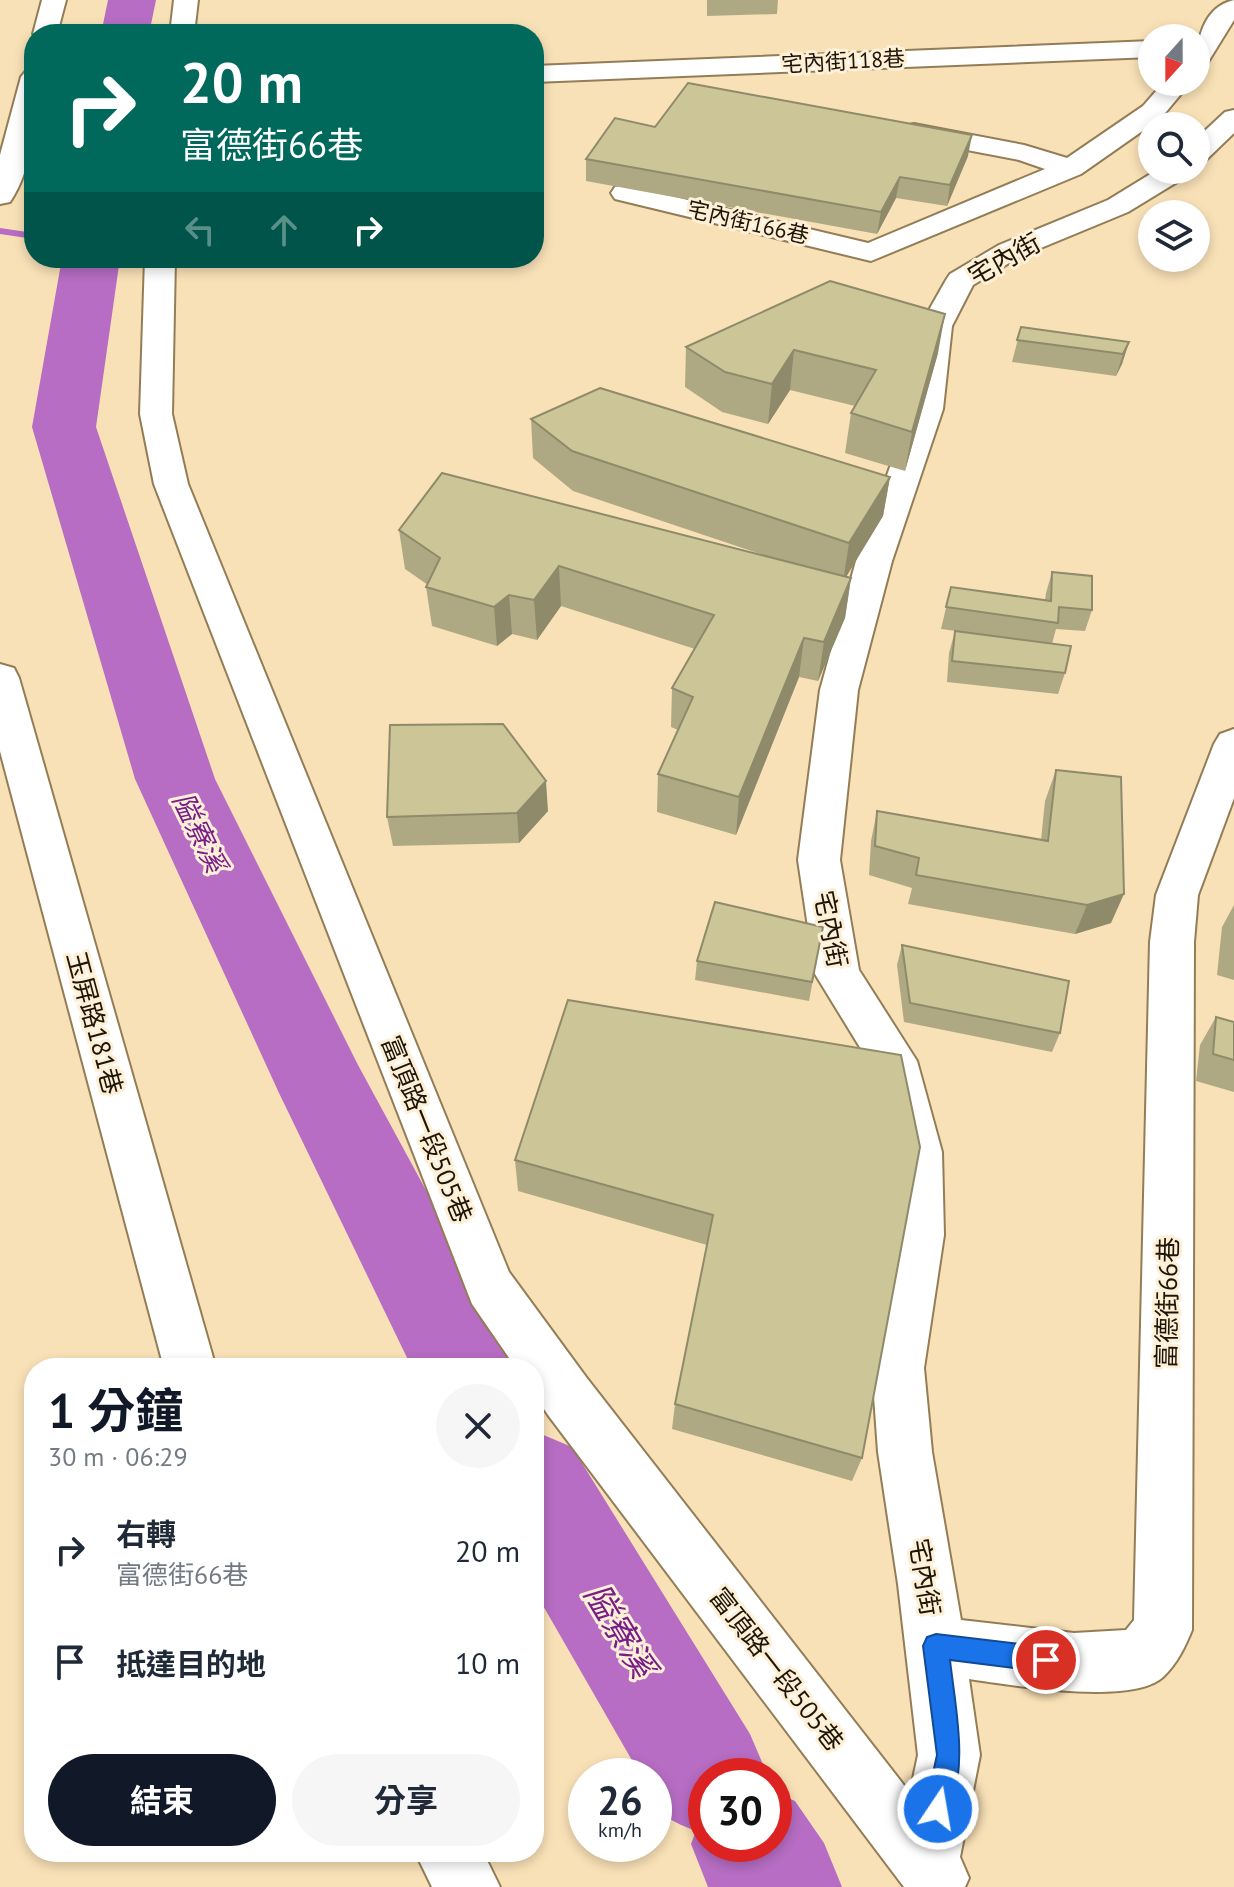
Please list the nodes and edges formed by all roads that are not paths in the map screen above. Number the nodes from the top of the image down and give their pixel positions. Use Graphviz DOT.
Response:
graph roads {
  1 [pos="54,0"];
  2 [pos="186,0"];
  3 [pos="1234,7"];
  4 [pos="48,24"];
  5 [pos="183,24"];
  6 [pos="1210,36"];
  7 [pos="1138,50"];
  8 [pos="544,74"];
  9 [pos="1166,96"];
  10 [pos="24,116"];
  11 [pos="1234,118"];
  12 [pos="885,126"];
  13 [pos="1210,141"];
  14 [pos="1071,168"];
  15 [pos="1154,184"];
  16 [pos="625,193"];
  17 [pos="0,196"];
  18 [pos="160,268"];
  19 [pos="0,678"];
  20 [pos="9,744"];
  21 [pos="1234,744"];
  22 [pos="187,1358"];
  23 [pos="540,1358"];
  24 [pos="544,1363"];
  25 [pos="936,1646"];
  26 [pos="453,1862"];
  27 [pos="935,1876"];
  28 [pos="468,1887"];
  1 -- 4 [label="street"];
  2 -- 5 [label="street"];
  3 -- 6 [label="street"];
  7 -- 8 [label="street, 宅內街118巷"];
  9 -- 14 [label="street"];
  10 -- 17 [label="street"];
  11 -- 13 [label="street"];
  12 -- 14 [label="street"];
  14 -- 16 [label="street, 宅內街166巷"];
  15 -- 25 [label="street, 宅內街"];
  18 -- 23 [label="street, 富頂路一段505巷"];
  19 -- 20 [label="street, 玉屏路181巷"];
  20 -- 22 [label="street, 玉屏路181巷"];
  21 -- 25 [label="street, 富德街66巷"];
  24 -- 27 [label="street, 富頂路一段505巷"];
  25 -- 27 [label="street, 宅內街"];
  26 -- 28 [label="street"];
}
